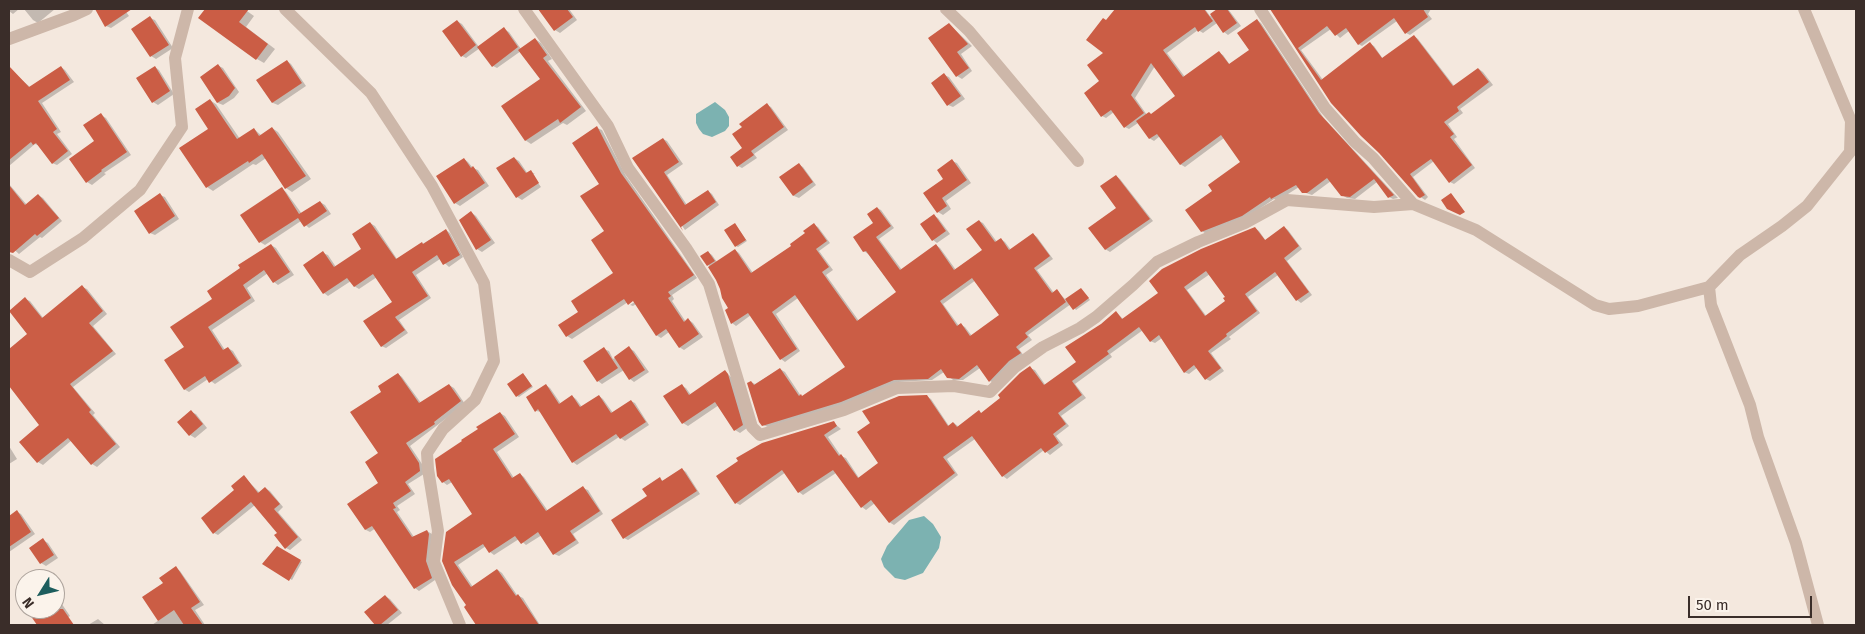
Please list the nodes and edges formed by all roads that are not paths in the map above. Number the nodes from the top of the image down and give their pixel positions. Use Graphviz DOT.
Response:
graph roads {
  1 [pos="87,9"];
  2 [pos="188,9"];
  3 [pos="285,9"];
  4 [pos="524,9"];
  5 [pos="946,9"];
  6 [pos="1260,9"];
  7 [pos="1804,9"];
  8 [pos="9,39"];
  9 [pos="1078,161"];
  10 [pos="1413,204"];
  11 [pos="9,260"];
  12 [pos="1709,287"];
  13 [pos="460,625"];
  14 [pos="1818,625"];
  1 -- 8 [label="street"];
  2 -- 11 [label="street"];
  3 -- 13 [label="street"];
  4 -- 10 [label="street"];
  5 -- 9 [label="street"];
  6 -- 10 [label="street"];
  7 -- 12 [label="street"];
  10 -- 12 [label="street"];
  12 -- 14 [label="street"];
}
